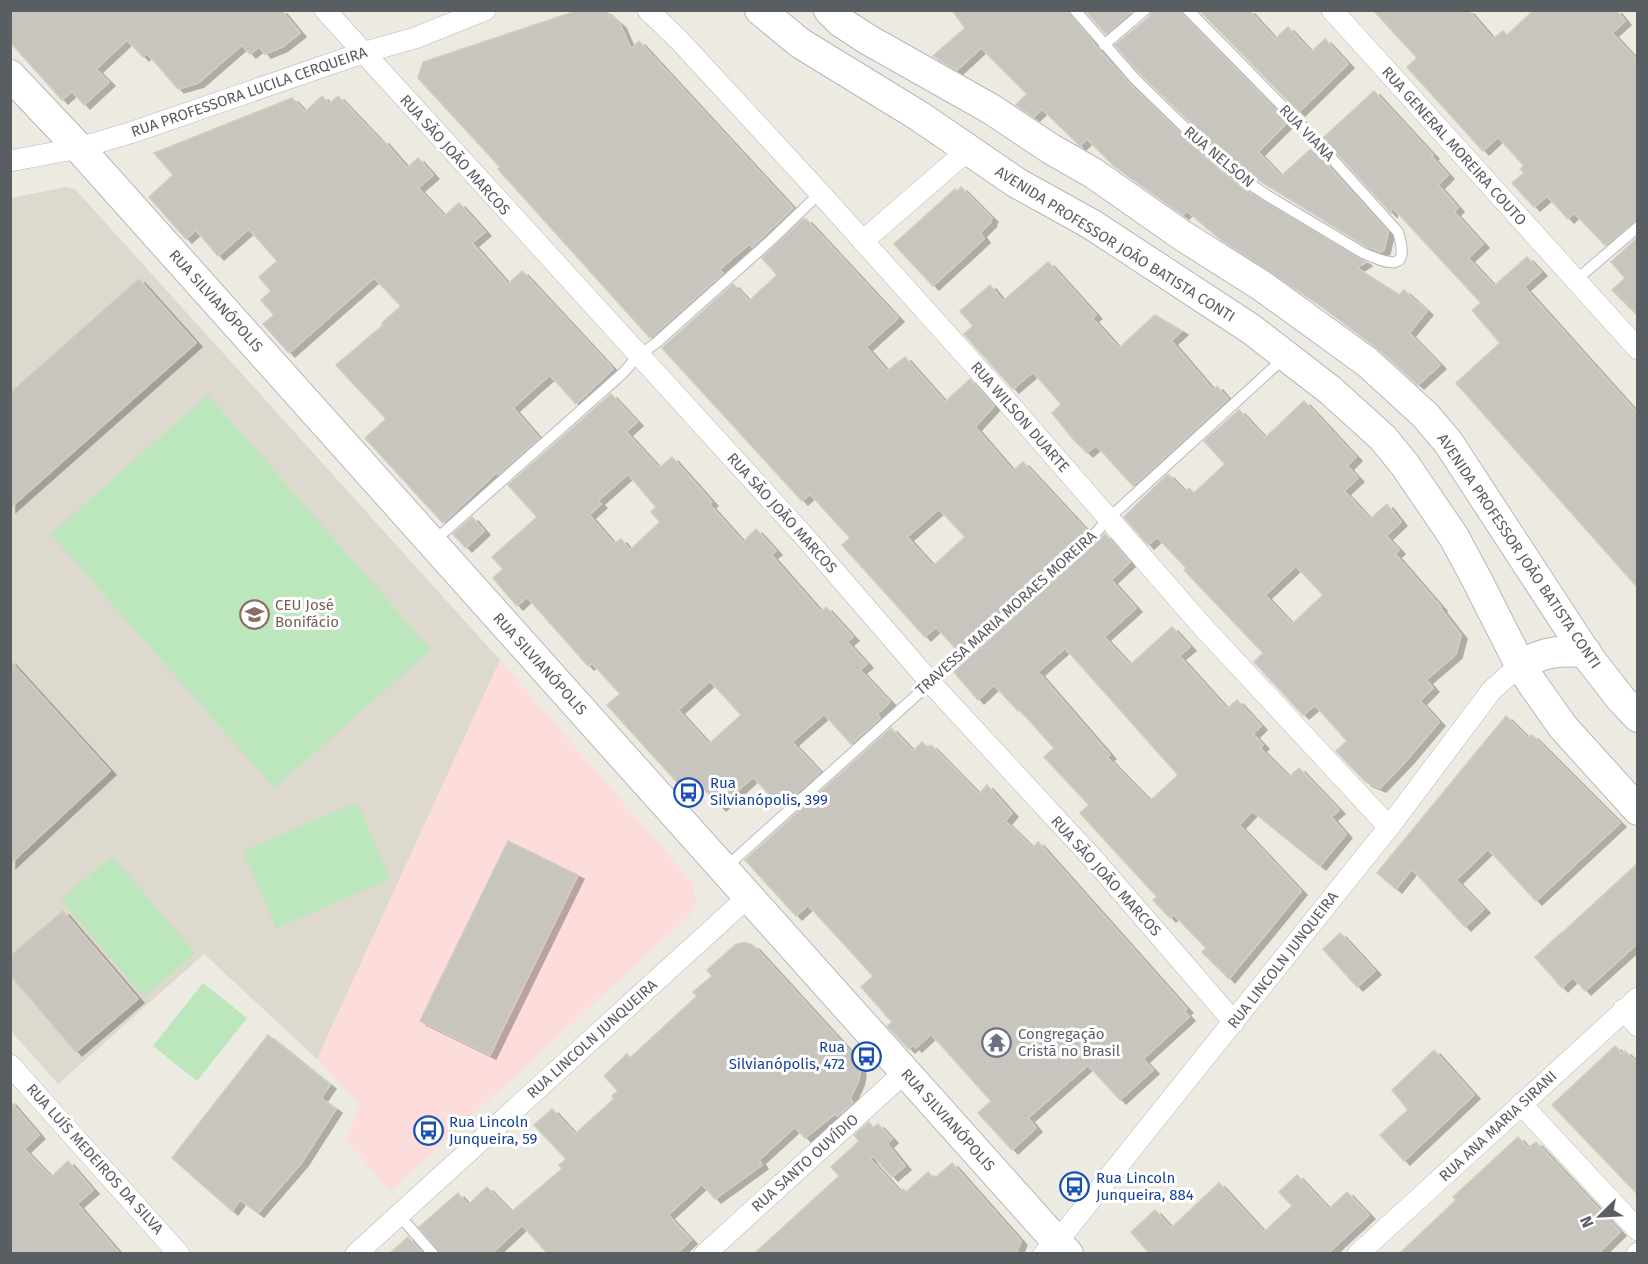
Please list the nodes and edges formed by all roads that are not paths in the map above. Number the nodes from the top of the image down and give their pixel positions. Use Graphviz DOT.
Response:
graph roads {
  1 [pos="325,10"];
  2 [pos="485,10"];
  3 [pos="648,10"];
  4 [pos="760,10"];
  5 [pos="829,10"];
  6 [pos="1075,10"];
  7 [pos="1145,10"];
  8 [pos="1188,10"];
  9 [pos="1332,10"];
  10 [pos="1104,45"];
  11 [pos="362,53"];
  12 [pos="10,75"];
  13 [pos="79,148"];
  14 [pos="968,150"];
  15 [pos="10,161"];
  16 [pos="820,193"];
  17 [pos="1638,227"];
  18 [pos="863,241"];
  19 [pos="1394,263"];
  20 [pos="1576,280"];
  21 [pos="1638,349"];
  22 [pos="638,356"];
  23 [pos="1286,357"];
  24 [pos="1108,519"];
  25 [pos="432,543"];
  26 [pos="1586,652"];
  27 [pos="1520,665"];
  28 [pos="930,682"];
  29 [pos="1638,717"];
  30 [pos="1638,810"];
  31 [pos="1389,827"];
  32 [pos="723,869"];
  33 [pos="748,897"];
  34 [pos="1633,1011"];
  35 [pos="1234,1022"];
  36 [pos="10,1065"];
  37 [pos="905,1072"];
  38 [pos="1521,1104"];
  39 [pos="399,1215"];
  40 [pos="1638,1230"];
  41 [pos="1056,1250"];
  42 [pos="179,1254"];
  43 [pos="356,1254"];
  44 [pos="433,1254"];
  45 [pos="705,1254"];
  46 [pos="1358,1254"];
  1 -- 11 [label="street, RUA SÃO JOÃO MARCOS"];
  2 -- 11 [label="street, RUA PROFESSORA LUCILA CERQUEIRA"];
  3 -- 16 [label="street, RUA WILSON DUARTE"];
  4 -- 14 [label="main road, AVENIDA PROFESSOR JOÃO BATISTA CONTI"];
  5 -- 26 [label="main road, AVENIDA PROFESSOR JOÃO BATISTA CONTI"];
  6 -- 10 [label="lane, RUA NELSON"];
  7 -- 10 [label="lane"];
  8 -- 19 [label="lane, RUA VIANA"];
  9 -- 20 [label="street, RUA GENERAL MOREIRA COUTO"];
  10 -- 19 [label="lane, RUA NELSON"];
  11 -- 13 [label="street, RUA PROFESSORA LUCILA CERQUEIRA"];
  11 -- 22 [label="street, RUA SÃO JOÃO MARCOS"];
  12 -- 13 [label="main road, RUA SILVIANÓPOLIS"];
  13 -- 15 [label="street, RUA PROFESSORA LUCILA CERQUEIRA"];
  13 -- 25 [label="main road, RUA SILVIANÓPOLIS"];
  14 -- 18 [label="street"];
  14 -- 23 [label="main road, AVENIDA PROFESSOR JOÃO BATISTA CONTI"];
  16 -- 18 [label="street, RUA WILSON DUARTE"];
  16 -- 22 [label="lane"];
  17 -- 20 [label="lane"];
  18 -- 24 [label="street, RUA WILSON DUARTE"];
  20 -- 21 [label="street, RUA GENERAL MOREIRA COUTO"];
  22 -- 25 [label="lane"];
  22 -- 28 [label="street, RUA SÃO JOÃO MARCOS"];
  23 -- 24 [label="lane, TRAVESSA MARIA MORAES MOREIRA"];
  23 -- 27 [label="main road, AVENIDA PROFESSOR JOÃO BATISTA CONTI"];
  24 -- 28 [label="lane, TRAVESSA MARIA MORAES MOREIRA"];
  24 -- 31 [label="street, RUA WILSON DUARTE"];
  25 -- 32 [label="main road, RUA SILVIANÓPOLIS"];
  26 -- 27 [label="main road"];
  26 -- 29 [label="main road, AVENIDA PROFESSOR JOÃO BATISTA CONTI"];
  27 -- 30 [label="main road, AVENIDA PROFESSOR JOÃO BATISTA CONTI"];
  27 -- 31 [label="street, RUA LINCOLN JUNQUEIRA"];
  28 -- 32 [label="lane, TRAVESSA MARIA MORAES MOREIRA"];
  28 -- 35 [label="street, RUA SÃO JOÃO MARCOS"];
  31 -- 35 [label="street, RUA LINCOLN JUNQUEIRA"];
  32 -- 33 [label="main road, RUA SILVIANÓPOLIS"];
  33 -- 37 [label="main road, RUA SILVIANÓPOLIS"];
  33 -- 39 [label="street, RUA LINCOLN JUNQUEIRA"];
  34 -- 38 [label="street, RUA ANA MARIA SIRANI"];
  35 -- 41 [label="street, RUA LINCOLN JUNQUEIRA"];
  36 -- 42 [label="street, RUA LUÍS MEDEIROS DA SILVA"];
  37 -- 41 [label="main road, RUA SILVIANÓPOLIS"];
  37 -- 45 [label="street, RUA SANTO OUVÍDIO"];
  38 -- 40 [label="street"];
  38 -- 46 [label="street, RUA ANA MARIA SIRANI"];
  39 -- 43 [label="street, RUA LINCOLN JUNQUEIRA"];
  39 -- 44 [label="lane"];
}
